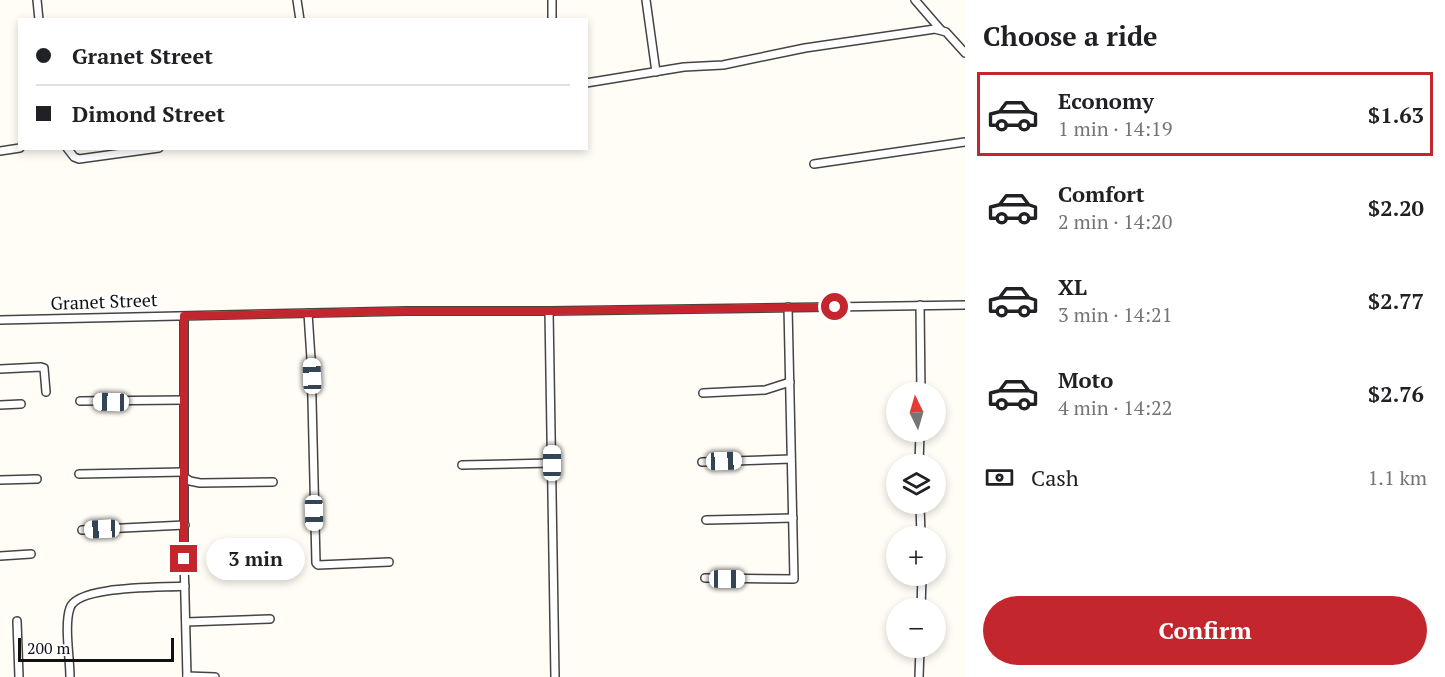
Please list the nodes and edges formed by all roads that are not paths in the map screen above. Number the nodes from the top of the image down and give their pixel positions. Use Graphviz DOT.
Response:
graph roads {
  1 [pos="38,0"];
  2 [pos="297,0"];
  3 [pos="552,0"];
  4 [pos="646,0"];
  5 [pos="915,0"];
  6 [pos="39,18"];
  7 [pos="300,18"];
  8 [pos="552,18"];
  9 [pos="941,30"];
  10 [pos="965,53"];
  11 [pos="656,72"];
  12 [pos="588,83"];
  13 [pos="965,142"];
  14 [pos="18,148"];
  15 [pos="68,150"];
  16 [pos="144,150"];
  17 [pos="0,151"];
  18 [pos="814,164"];
  19 [pos="965,304"];
  20 [pos="920,305"];
  21 [pos="789,307"];
  22 [pos="549,311"];
  23 [pos="308,313"];
  24 [pos="184,316"];
  25 [pos="0,320"];
  26 [pos="0,369"];
  27 [pos="790,382"];
  28 [pos="921,382"];
  29 [pos="46,392"];
  30 [pos="703,393"];
  31 [pos="184,400"];
  32 [pos="80,401"];
  33 [pos="21,404"];
  34 [pos="0,405"];
  35 [pos="791,459"];
  36 [pos="702,462"];
  37 [pos="552,463"];
  38 [pos="462,465"];
  39 [pos="80,474"];
  40 [pos="184,474"];
  41 [pos="38,479"];
  42 [pos="0,480"];
  43 [pos="273,482"];
  44 [pos="793,518"];
  45 [pos="706,520"];
  46 [pos="185,525"];
  47 [pos="82,530"];
  48 [pos="31,554"];
  49 [pos="0,556"];
  50 [pos="389,562"];
  51 [pos="705,578"];
  52 [pos="185,586"];
  53 [pos="270,619"];
  54 [pos="17,621"];
  55 [pos="186,622"];
  56 [pos="921,658"];
  57 [pos="19,677"];
  58 [pos="70,677"];
  59 [pos="187,677"];
  60 [pos="215,677"];
  61 [pos="555,677"];
  62 [pos="920,677"];
  1 -- 6 [label="street"];
  2 -- 7 [label="street"];
  3 -- 8 [label="street"];
  4 -- 11 [label="street"];
  5 -- 9 [label="street"];
  9 -- 10 [label="street"];
  9 -- 11 [label="street"];
  11 -- 12 [label="street"];
  13 -- 18 [label="street"];
  14 -- 17 [label="street"];
  15 -- 16 [label="street"];
  19 -- 20 [label="street, Granet Street"];
  20 -- 21 [label="street, Granet Street"];
  20 -- 28 [label="street"];
  21 -- 22 [label="street, Granet Street"];
  21 -- 27 [label="street"];
  22 -- 23 [label="street, Granet Street"];
  22 -- 37 [label="street"];
  23 -- 24 [label="street, Granet Street"];
  23 -- 50 [label="street"];
  24 -- 25 [label="street, Granet Street"];
  24 -- 31 [label="street"];
  26 -- 29 [label="street"];
  27 -- 30 [label="street"];
  27 -- 35 [label="street"];
  31 -- 32 [label="street"];
  31 -- 40 [label="street"];
  33 -- 34 [label="street"];
  35 -- 36 [label="street"];
  35 -- 44 [label="street"];
  37 -- 38 [label="street"];
  37 -- 61 [label="street"];
  39 -- 40 [label="street"];
  40 -- 43 [label="street"];
  40 -- 46 [label="street"];
  41 -- 42 [label="street"];
  44 -- 45 [label="street"];
  44 -- 51 [label="street"];
  46 -- 47 [label="street"];
  46 -- 52 [label="street"];
  48 -- 49 [label="street"];
  52 -- 55 [label="street"];
  52 -- 58 [label="street"];
  53 -- 55 [label="street"];
  54 -- 57 [label="street"];
  55 -- 59 [label="street"];
  56 -- 62 [label="street"];
  59 -- 60 [label="street"];
}
